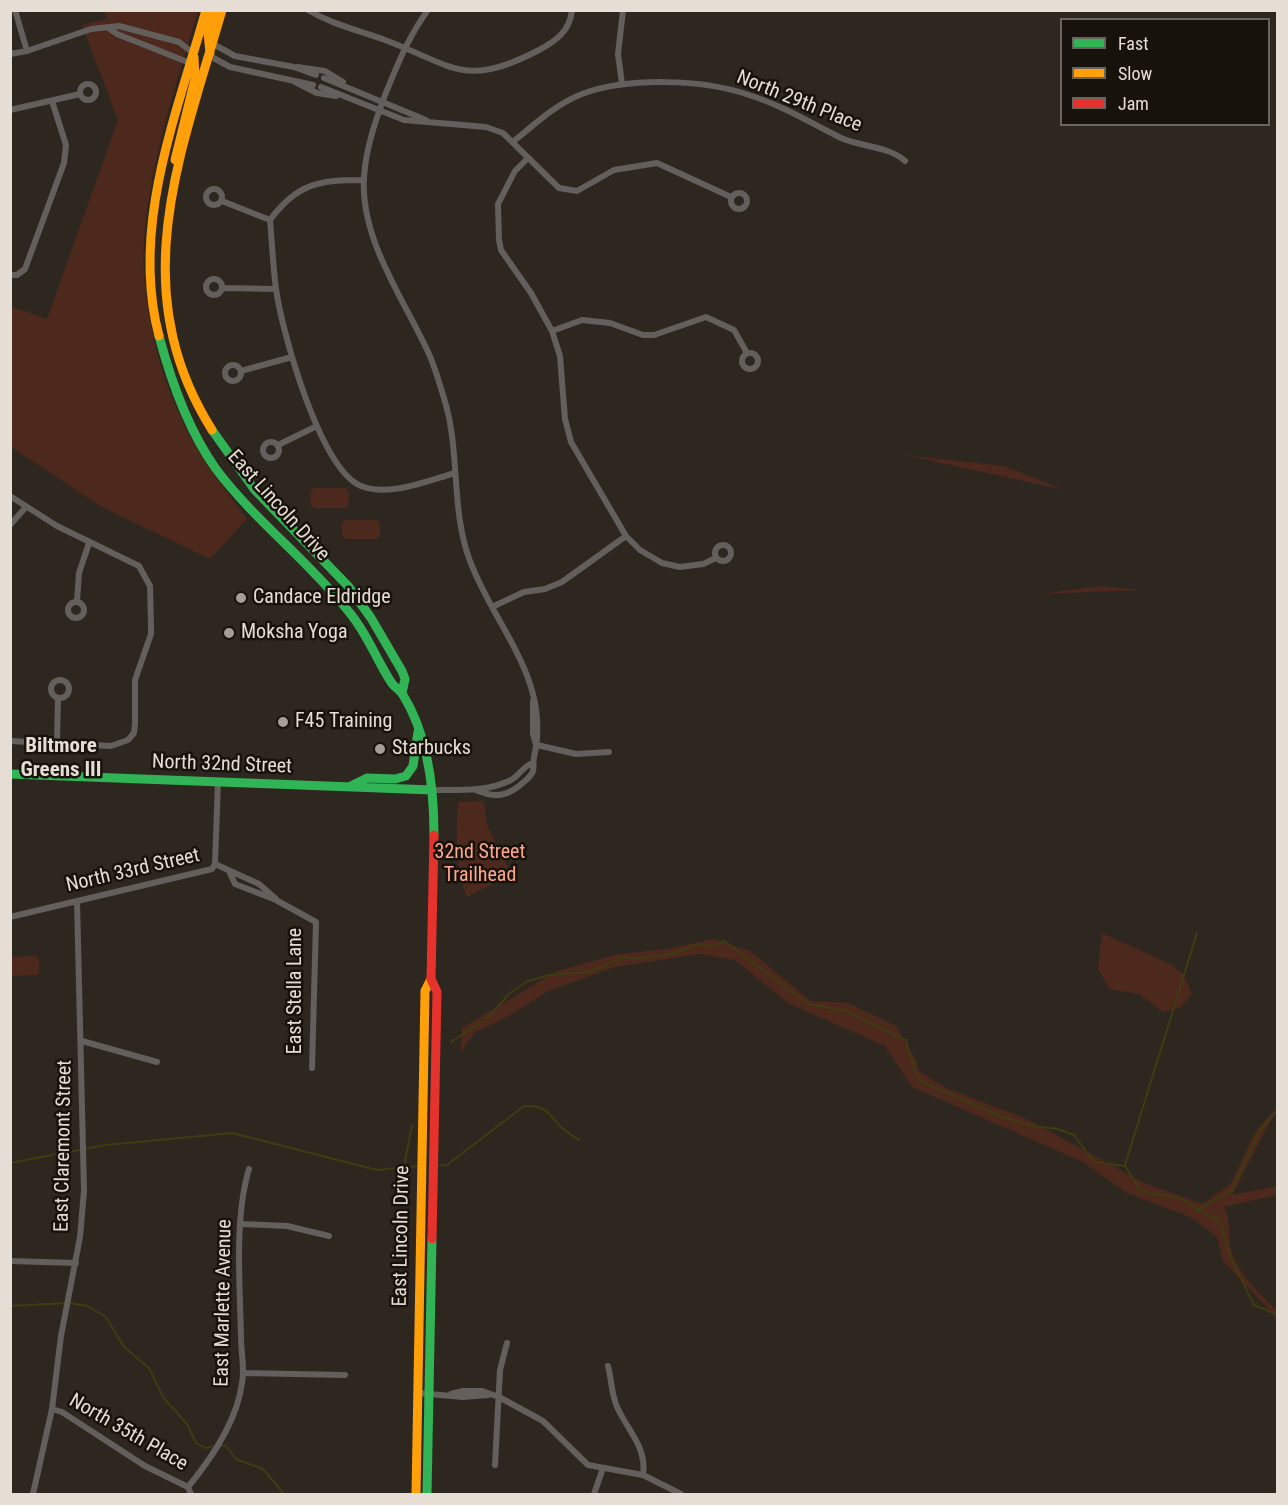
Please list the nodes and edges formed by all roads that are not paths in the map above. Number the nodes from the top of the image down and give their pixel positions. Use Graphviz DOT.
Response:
graph roads {
  1 [pos="15,10"];
  2 [pos="206,10"];
  3 [pos="214,10"];
  4 [pos="222,10"];
  5 [pos="308,10"];
  6 [pos="428,10"];
  7 [pos="572,10"];
  8 [pos="623,10"];
  9 [pos="109,27"];
  10 [pos="213,44"];
  11 [pos="404,47"];
  12 [pos="27,51"];
  13 [pos="193,53"];
  14 [pos="10,54"];
  15 [pos="210,56"];
  16 [pos="190,63"];
  17 [pos="294,68"];
  18 [pos="316,75"];
  19 [pos="324,78"];
  20 [pos="291,80"];
  21 [pos="622,84"];
  22 [pos="313,85"];
  23 [pos="348,86"];
  24 [pos="321,87"];
  25 [pos="80,94"];
  26 [pos="343,97"];
  27 [pos="52,101"];
  28 [pos="382,102"];
  29 [pos="186,108"];
  30 [pos="10,110"];
  31 [pos="379,112"];
  32 [pos="426,120"];
  33 [pos="180,130"];
  34 [pos="514,141"];
  35 [pos="527,159"];
  36 [pos="905,161"];
  37 [pos="363,180"];
  38 [pos="731,197"];
  39 [pos="222,201"];
  40 [pos="270,220"];
  41 [pos="14,275"];
  42 [pos="222,288"];
  43 [pos="276,289"];
  44 [pos="552,331"];
  45 [pos="747,353"];
  46 [pos="292,357"];
  47 [pos="241,371"];
  48 [pos="317,426"];
  49 [pos="278,445"];
  50 [pos="455,473"];
  51 [pos="10,496"];
  52 [pos="26,507"];
  53 [pos="10,525"];
  54 [pos="626,537"];
  55 [pos="89,543"];
  56 [pos="716,558"];
  57 [pos="77,601"];
  58 [pos="492,607"];
  59 [pos="402,693"];
  60 [pos="58,698"];
  61 [pos="418,730"];
  62 [pos="10,741"];
  63 [pos="57,744"];
  64 [pos="537,745"];
  65 [pos="609,752"];
  66 [pos="533,763"];
  67 [pos="10,774"];
  68 [pos="516,776"];
  69 [pos="218,783"];
  70 [pos="523,783"];
  71 [pos="348,788"];
  72 [pos="432,790"];
  73 [pos="476,790"];
  74 [pos="215,864"];
  75 [pos="230,873"];
  76 [pos="276,900"];
  77 [pos="77,902"];
  78 [pos="10,917"];
  79 [pos="431,979"];
  80 [pos="82,1041"];
  81 [pos="157,1062"];
  82 [pos="312,1068"];
  83 [pos="422,1151"];
  84 [pos="433,1152"];
  85 [pos="249,1169"];
  86 [pos="242,1224"];
  87 [pos="329,1236"];
  88 [pos="10,1261"];
  89 [pos="76,1263"];
  90 [pos="507,1343"];
  91 [pos="608,1366"];
  92 [pos="243,1373"];
  93 [pos="345,1375"];
  94 [pos="417,1393"];
  95 [pos="429,1393"];
  96 [pos="499,1397"];
  97 [pos="52,1409"];
  98 [pos="495,1465"];
  99 [pos="603,1468"];
  100 [pos="643,1475"];
  101 [pos="188,1487"];
  102 [pos="33,1494"];
  103 [pos="191,1494"];
  104 [pos="416,1494"];
  105 [pos="427,1494"];
  106 [pos="594,1494"];
  107 [pos="681,1494"];
  1 -- 12 [label="street"];
  2 -- 13 [label="main road, East Lincoln Drive"];
  3 -- 15 [label="main road"];
  4 -- 10 [label="main road, East Lincoln Drive"];
  5 -- 11 [label="street"];
  6 -- 11 [label="street"];
  7 -- 11 [label="street"];
  8 -- 21 [label="street"];
  9 -- 12 [label="street"];
  9 -- 13 [label="street"];
  9 -- 16 [label="street"];
  10 -- 15 [label="main road, East Lincoln Drive"];
  10 -- 17 [label="street"];
  11 -- 28 [label="street"];
  12 -- 14 [label="street"];
  13 -- 16 [label="main road, East Lincoln Drive"];
  13 -- 29 [label="main road"];
  15 -- 20 [label="street"];
  15 -- 29 [label="main road, East Lincoln Drive"];
  16 -- 29 [label="main road, East Lincoln Drive"];
  17 -- 18 [label="street"];
  17 -- 23 [label="street"];
  19 -- 23 [label="street"];
  20 -- 22 [label="street"];
  20 -- 26 [label="street"];
  21 -- 34 [label="street, North 29th Place"];
  21 -- 36 [label="street, North 29th Place"];
  23 -- 28 [label="street"];
  24 -- 26 [label="street"];
  25 -- 27 [label="street"];
  26 -- 31 [label="street"];
  27 -- 30 [label="street"];
  27 -- 41 [label="street"];
  28 -- 31 [label="street"];
  28 -- 32 [label="street"];
  29 -- 33 [label="main road, East Lincoln Drive"];
  29 -- 33 [label="main road, East Lincoln Drive"];
  31 -- 32 [label="street"];
  31 -- 37 [label="street"];
  32 -- 34 [label="street"];
  33 -- 59 [label="main road, East Lincoln Drive"];
  33 -- 59 [label="main road, East Lincoln Drive"];
  34 -- 35 [label="street"];
  35 -- 38 [label="street"];
  35 -- 44 [label="street"];
  37 -- 40 [label="street"];
  37 -- 50 [label="street"];
  39 -- 40 [label="street"];
  40 -- 43 [label="street"];
  42 -- 43 [label="street"];
  43 -- 46 [label="street"];
  44 -- 45 [label="street"];
  44 -- 54 [label="street"];
  46 -- 47 [label="street"];
  46 -- 48 [label="street"];
  48 -- 49 [label="street"];
  48 -- 50 [label="street"];
  50 -- 58 [label="street"];
  51 -- 52 [label="street"];
  52 -- 53 [label="street"];
  52 -- 55 [label="street"];
  54 -- 56 [label="street"];
  54 -- 58 [label="street"];
  55 -- 57 [label="street"];
  55 -- 63 [label="street"];
  58 -- 64 [label="street"];
  59 -- 61 [label="main road, East Lincoln Drive"];
  60 -- 63 [label="street"];
  61 -- 71 [label="main road"];
  61 -- 72 [label="main road, East Lincoln Drive"];
  62 -- 63 [label="street"];
  64 -- 65 [label="street"];
  64 -- 66 [label="street"];
  66 -- 68 [label="street"];
  66 -- 70 [label="street"];
  67 -- 69 [label="main road, North 32nd Street"];
  68 -- 70 [label="street"];
  68 -- 73 [label="street"];
  69 -- 71 [label="main road, North 32nd Street"];
  69 -- 74 [label="street, North 33rd Street"];
  70 -- 73 [label="street"];
  71 -- 72 [label="main road, North 32nd Street"];
  72 -- 73 [label="street"];
  72 -- 79 [label="main road, East Lincoln Drive"];
  74 -- 75 [label="street, East Stella Lane"];
  74 -- 77 [label="street, North 33rd Street"];
  75 -- 76 [label="street, East Stella Lane"];
  75 -- 76 [label="street, East Stella Lane"];
  76 -- 82 [label="street, East Stella Lane"];
  77 -- 78 [label="street, North 33rd Street"];
  77 -- 80 [label="street, East Claremont Street"];
  79 -- 83 [label="main road, East Lincoln Drive"];
  79 -- 84 [label="main road, East Lincoln Drive"];
  80 -- 81 [label="street"];
  80 -- 89 [label="street, East Claremont Street"];
  83 -- 84 [label="main road"];
  83 -- 94 [label="main road, East Lincoln Drive"];
  84 -- 95 [label="main road, East Lincoln Drive"];
  85 -- 86 [label="street, East Marlette Avenue"];
  86 -- 87 [label="street"];
  86 -- 92 [label="street, East Marlette Avenue"];
  88 -- 89 [label="street"];
  89 -- 97 [label="street, East Claremont Street"];
  90 -- 96 [label="street"];
  91 -- 100 [label="street"];
  92 -- 93 [label="street"];
  92 -- 101 [label="street, East Marlette Avenue"];
  94 -- 95 [label="street"];
  94 -- 104 [label="main road, East Lincoln Drive"];
  95 -- 96 [label="street"];
  95 -- 105 [label="main road, East Lincoln Drive"];
  96 -- 98 [label="street"];
  96 -- 99 [label="street"];
  97 -- 101 [label="street, North 35th Place"];
  97 -- 102 [label="street, East Claremont Street"];
  99 -- 100 [label="street"];
  99 -- 106 [label="street"];
  100 -- 107 [label="street"];
  101 -- 103 [label="street"];
}
